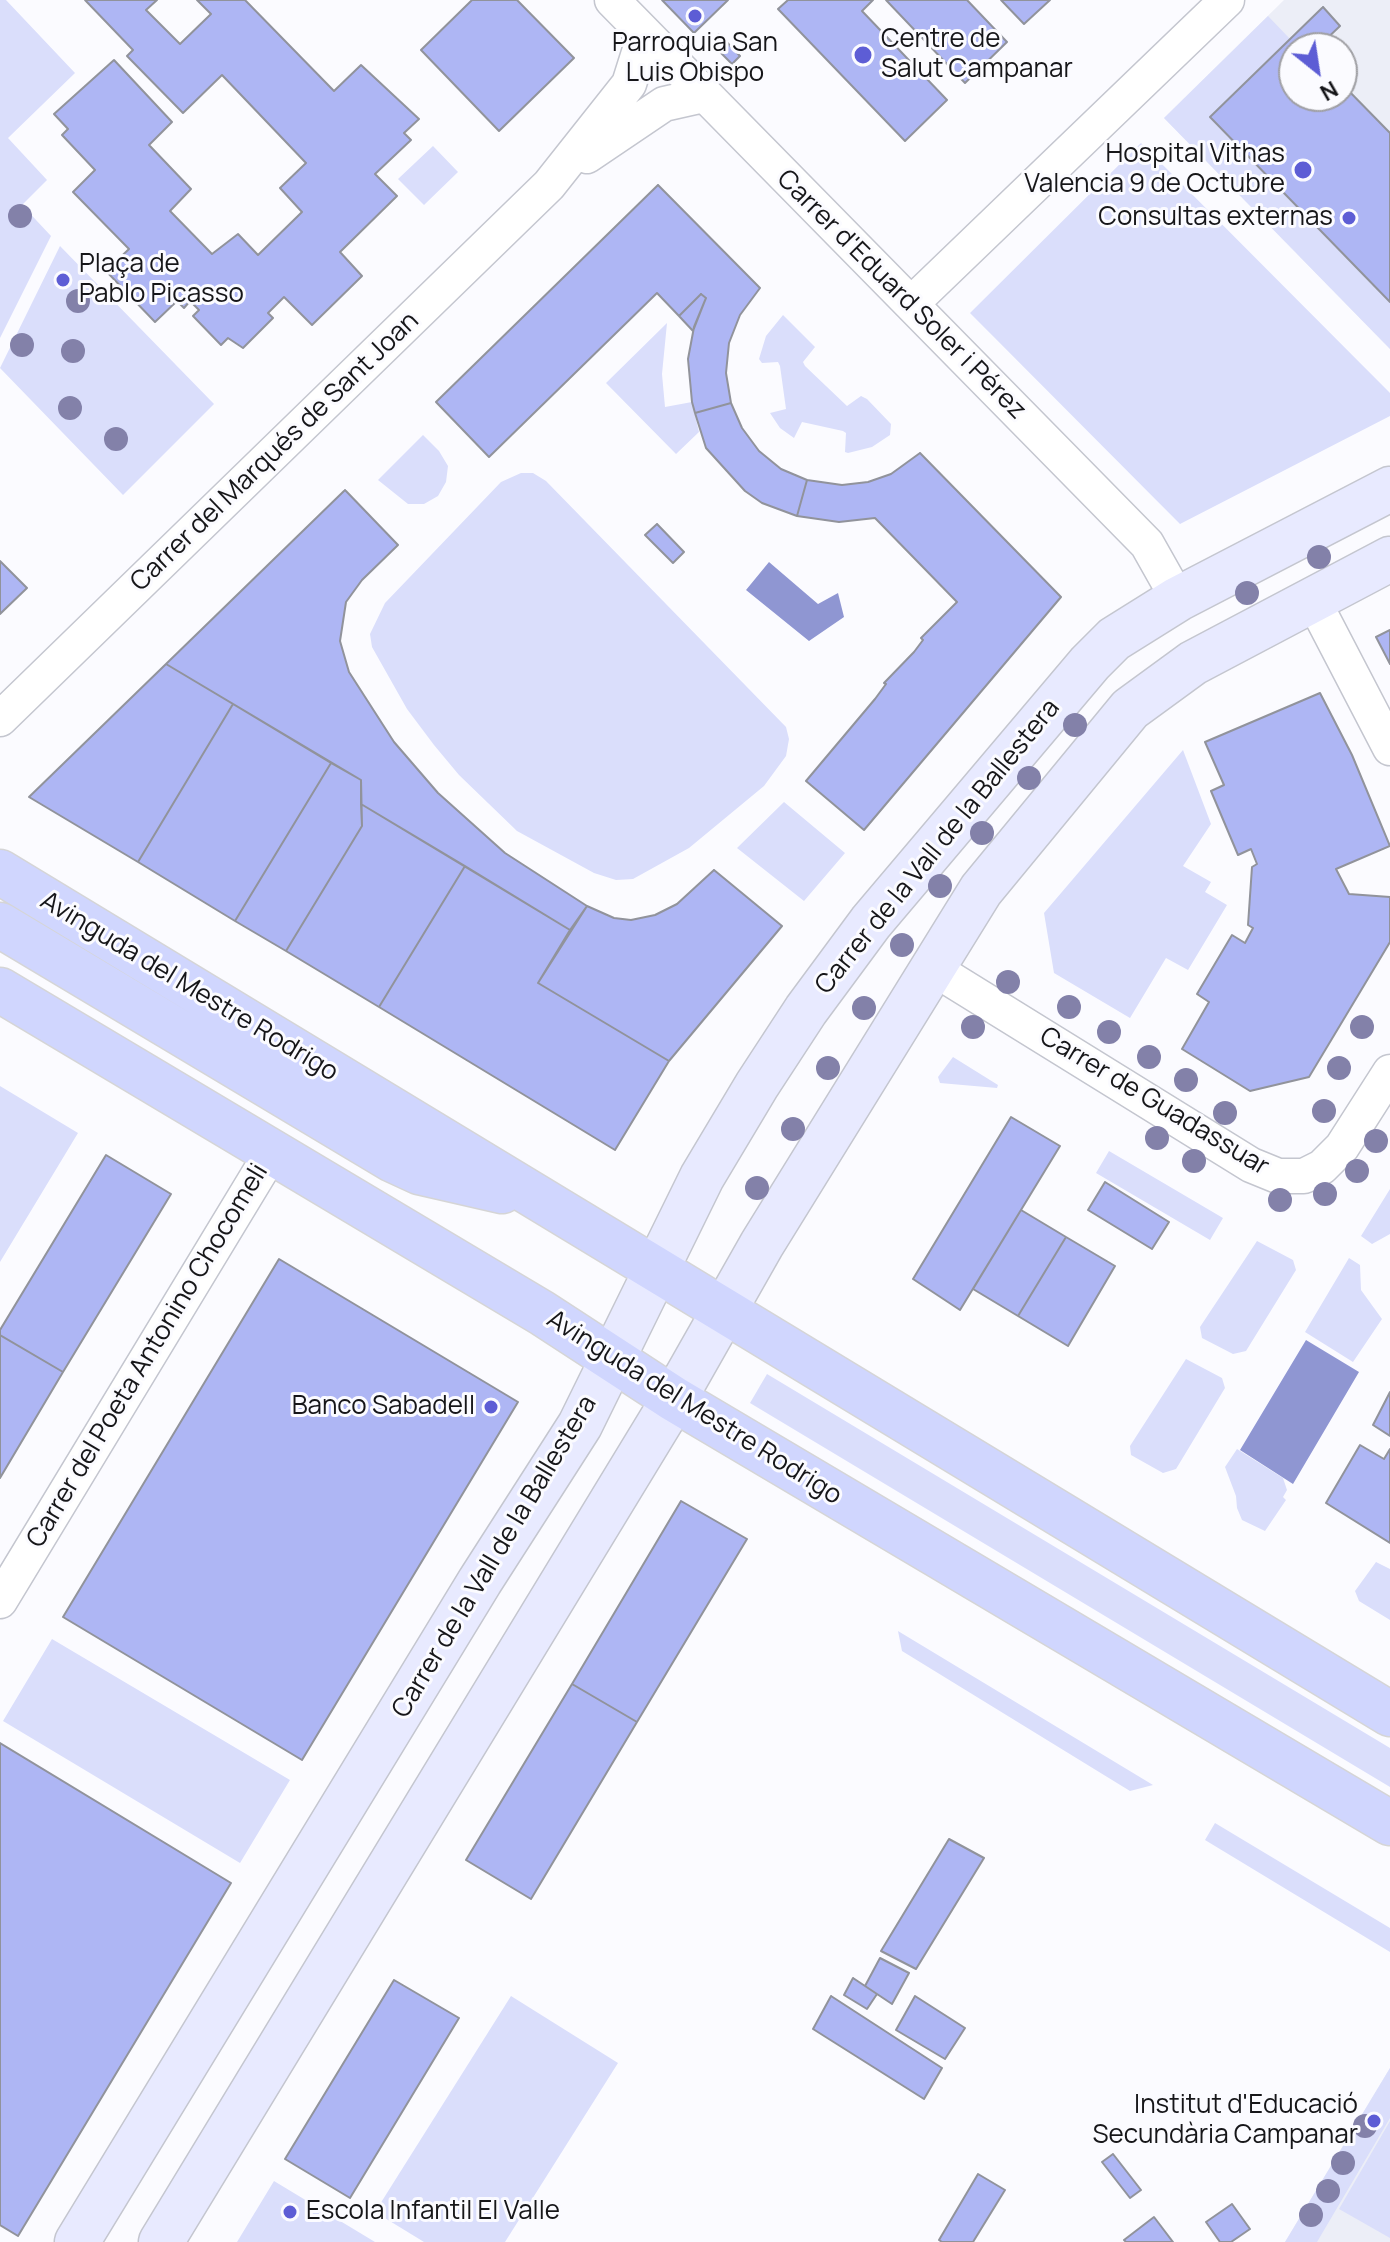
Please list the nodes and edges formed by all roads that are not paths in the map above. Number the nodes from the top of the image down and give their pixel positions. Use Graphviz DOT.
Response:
graph roads {
  1 [pos="612,0"];
  2 [pos="1227,0"];
  3 [pos="638,28"];
  4 [pos="704,95"];
  5 [pos="549,185"];
  6 [pos="911,304"];
  7 [pos="1390,489"];
  8 [pos="1390,559"];
  9 [pos="1178,599"];
  10 [pos="1313,600"];
  11 [pos="0,719"];
  12 [pos="1390,748"];
  13 [pos="0,872"];
  14 [pos="0,925"];
  15 [pos="931,967"];
  16 [pos="0,990"];
  17 [pos="1390,1072"];
  18 [pos="272,1152"];
  19 [pos="543,1201"];
  20 [pos="655,1270"];
  21 [pos="725,1312"];
  22 [pos="613,1358"];
  23 [pos="674,1399"];
  24 [pos="0,1601"];
  25 [pos="1390,1714"];
  26 [pos="1390,1823"];
  27 [pos="77,2242"];
  28 [pos="161,2242"];
  1 -- 3 [label="street, Carrer d'Eduard Soler i Pérez"];
  2 -- 6 [label="street"];
  3 -- 4 [label="street, Carrer d'Eduard Soler i Pérez"];
  3 -- 5 [label="street, Carrer del Marqués de Sant Joan"];
  4 -- 5 [label="street, Carrer del Marqués de Sant Joan"];
  4 -- 6 [label="street, Carrer d'Eduard Soler i Pérez"];
  5 -- 11 [label="street, Carrer del Marqués de Sant Joan"];
  6 -- 9 [label="street, Carrer d'Eduard Soler i Pérez"];
  7 -- 9 [label="street, Carrer de la Vall de la Ballestera"];
  8 -- 10 [label="street"];
  9 -- 20 [label="street, Carrer de la Vall de la Ballestera"];
  10 -- 12 [label="street"];
  10 -- 15 [label="street"];
  13 -- 19 [label="main road, Avinguda del Mestre Rodrigo"];
  14 -- 19 [label="main road, Avinguda del Mestre Rodrigo"];
  15 -- 17 [label="street, Carrer de Guadassuar"];
  15 -- 21 [label="street"];
  16 -- 18 [label="main road, Avinguda del Mestre Rodrigo"];
  18 -- 22 [label="main road, Avinguda del Mestre Rodrigo"];
  18 -- 24 [label="street, Carrer del Poeta Antonino Chocomeli"];
  19 -- 20 [label="main road, Avinguda del Mestre Rodrigo"];
  20 -- 21 [label="main road, Avinguda del Mestre Rodrigo"];
  20 -- 22 [label="street, Carrer de la Vall de la Ballestera"];
  21 -- 23 [label="street"];
  21 -- 25 [label="main road, Avinguda del Mestre Rodrigo"];
  22 -- 23 [label="main road, Avinguda del Mestre Rodrigo"];
  22 -- 27 [label="street, Carrer de la Vall de la Ballestera"];
  23 -- 26 [label="main road, Avinguda del Mestre Rodrigo"];
  23 -- 28 [label="street"];
}
